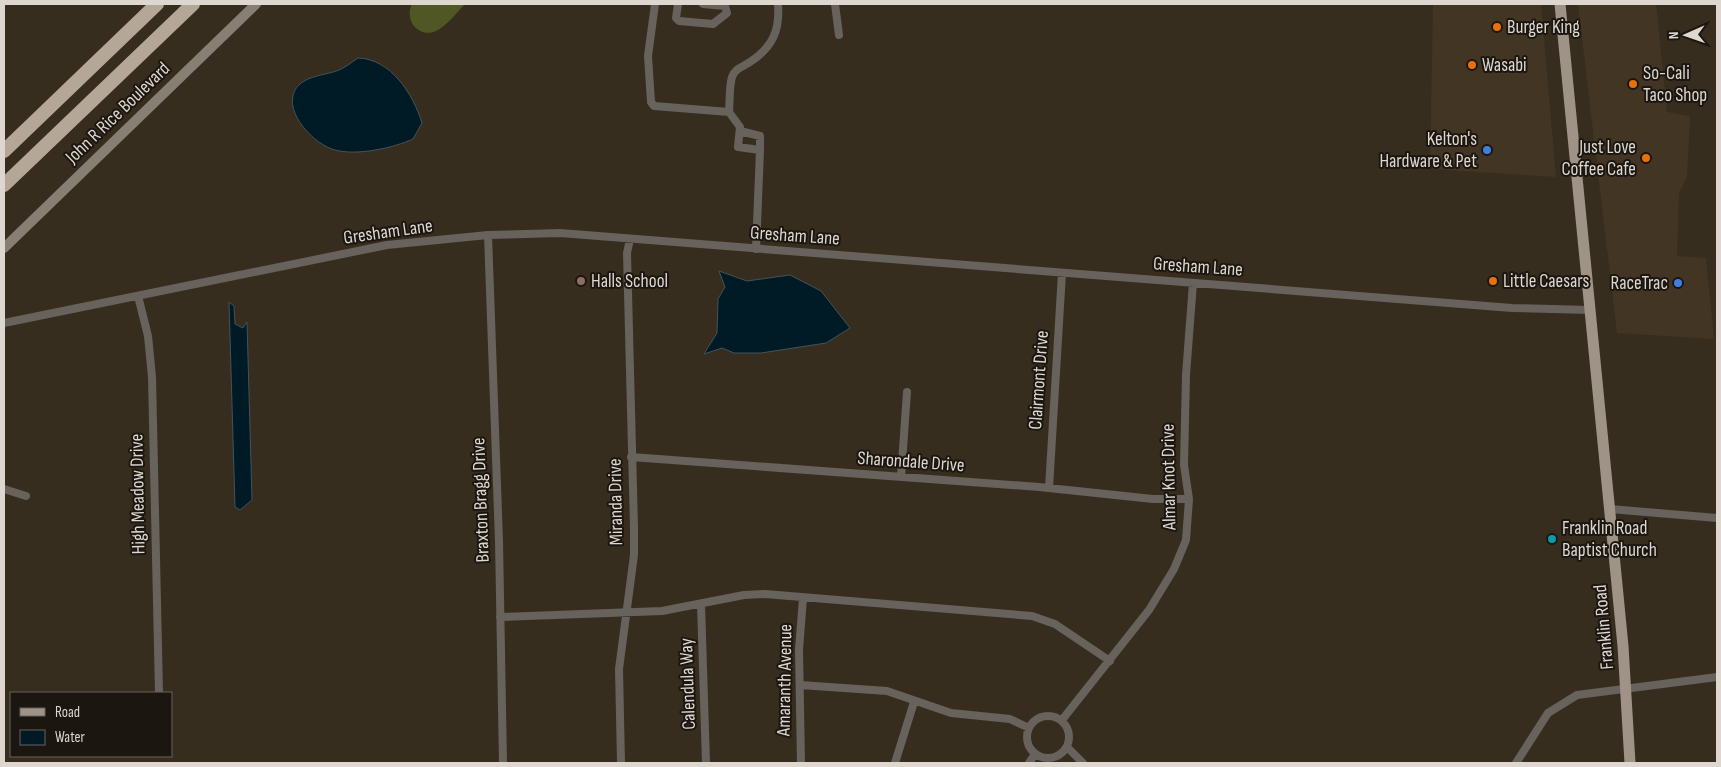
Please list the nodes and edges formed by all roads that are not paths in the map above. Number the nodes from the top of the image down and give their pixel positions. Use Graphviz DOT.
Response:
graph roads {
  1 [pos="157,4"];
  2 [pos="193,4"];
  3 [pos="256,4"];
  4 [pos="655,4"];
  5 [pos="678,4"];
  6 [pos="703,4"];
  7 [pos="778,4"];
  8 [pos="835,4"];
  9 [pos="1560,4"];
  10 [pos="839,35"];
  11 [pos="729,112"];
  12 [pos="740,131"];
  13 [pos="760,150"];
  14 [pos="4,151"];
  15 [pos="4,185"];
  16 [pos="488,236"];
  17 [pos="630,239"];
  18 [pos="4,248"];
  19 [pos="756,249"];
  20 [pos="1062,273"];
  21 [pos="1193,283"];
  22 [pos="138,296"];
  23 [pos="1590,310"];
  24 [pos="4,323"];
  25 [pos="907,392"];
  26 [pos="631,457"];
  27 [pos="901,477"];
  28 [pos="1049,488"];
  29 [pos="4,489"];
  30 [pos="26,496"];
  31 [pos="1189,499"];
  32 [pos="1610,509"];
  33 [pos="1717,518"];
  34 [pos="803,598"];
  35 [pos="701,604"];
  36 [pos="626,614"];
  37 [pos="500,617"];
  38 [pos="1110,661"];
  39 [pos="1717,677"];
  40 [pos="800,685"];
  41 [pos="1627,688"];
  42 [pos="159,692"];
  43 [pos="914,702"];
  44 [pos="1062,720"];
  45 [pos="1029,728"];
  46 [pos="1067,747"];
  47 [pos="1035,754"];
  48 [pos="503,763"];
  49 [pos="621,763"];
  50 [pos="706,763"];
  51 [pos="801,763"];
  52 [pos="895,763"];
  53 [pos="1028,763"];
  54 [pos="1083,763"];
  55 [pos="1516,763"];
  56 [pos="1630,763"];
  1 -- 14 [label="highway"];
  2 -- 15 [label="highway"];
  3 -- 18 [label="street, John R Rice Boulevard"];
  4 -- 11 [label="street"];
  5 -- 6 [label="street"];
  7 -- 11 [label="street"];
  8 -- 10 [label="street"];
  9 -- 23 [label="main road, Franklin Road"];
  11 -- 12 [label="street"];
  12 -- 13 [label="street"];
  12 -- 13 [label="street"];
  13 -- 19 [label="street"];
  16 -- 17 [label="street, Gresham Lane"];
  16 -- 22 [label="street, Gresham Lane"];
  16 -- 37 [label="street, Braxton Bragg Drive"];
  17 -- 19 [label="street, Gresham Lane"];
  17 -- 26 [label="street, Miranda Drive"];
  19 -- 20 [label="street, Gresham Lane"];
  20 -- 21 [label="street, Gresham Lane"];
  20 -- 28 [label="street, Clairmont Drive"];
  21 -- 23 [label="street, Gresham Lane"];
  21 -- 31 [label="street, Almar Knot Drive"];
  22 -- 24 [label="street, Gresham Lane"];
  22 -- 42 [label="street, High Meadow Drive"];
  23 -- 32 [label="main road, Franklin Road"];
  25 -- 27 [label="street"];
  26 -- 27 [label="street, Sharondale Drive"];
  26 -- 36 [label="street, Miranda Drive"];
  27 -- 28 [label="street, Sharondale Drive"];
  28 -- 31 [label="street, Sharondale Drive"];
  29 -- 30 [label="street"];
  31 -- 38 [label="street, Almar Knot Drive"];
  32 -- 33 [label="street"];
  32 -- 41 [label="main road, Franklin Road"];
  34 -- 35 [label="street"];
  34 -- 38 [label="street"];
  34 -- 40 [label="street, Amaranth Avenue"];
  35 -- 36 [label="street"];
  35 -- 50 [label="street, Calendula Way"];
  36 -- 37 [label="street"];
  36 -- 49 [label="street, Miranda Drive"];
  37 -- 48 [label="street, Braxton Bragg Drive"];
  38 -- 44 [label="street, Almar Knot Drive"];
  39 -- 41 [label="street"];
  40 -- 43 [label="street"];
  40 -- 51 [label="street, Amaranth Avenue"];
  41 -- 55 [label="street"];
  41 -- 56 [label="main road, Franklin Road"];
  43 -- 45 [label="street"];
  43 -- 52 [label="street"];
  44 -- 45 [label="street"];
  44 -- 46 [label="street"];
  45 -- 47 [label="street"];
  46 -- 47 [label="street"];
  46 -- 54 [label="street"];
  47 -- 53 [label="street"];
}
